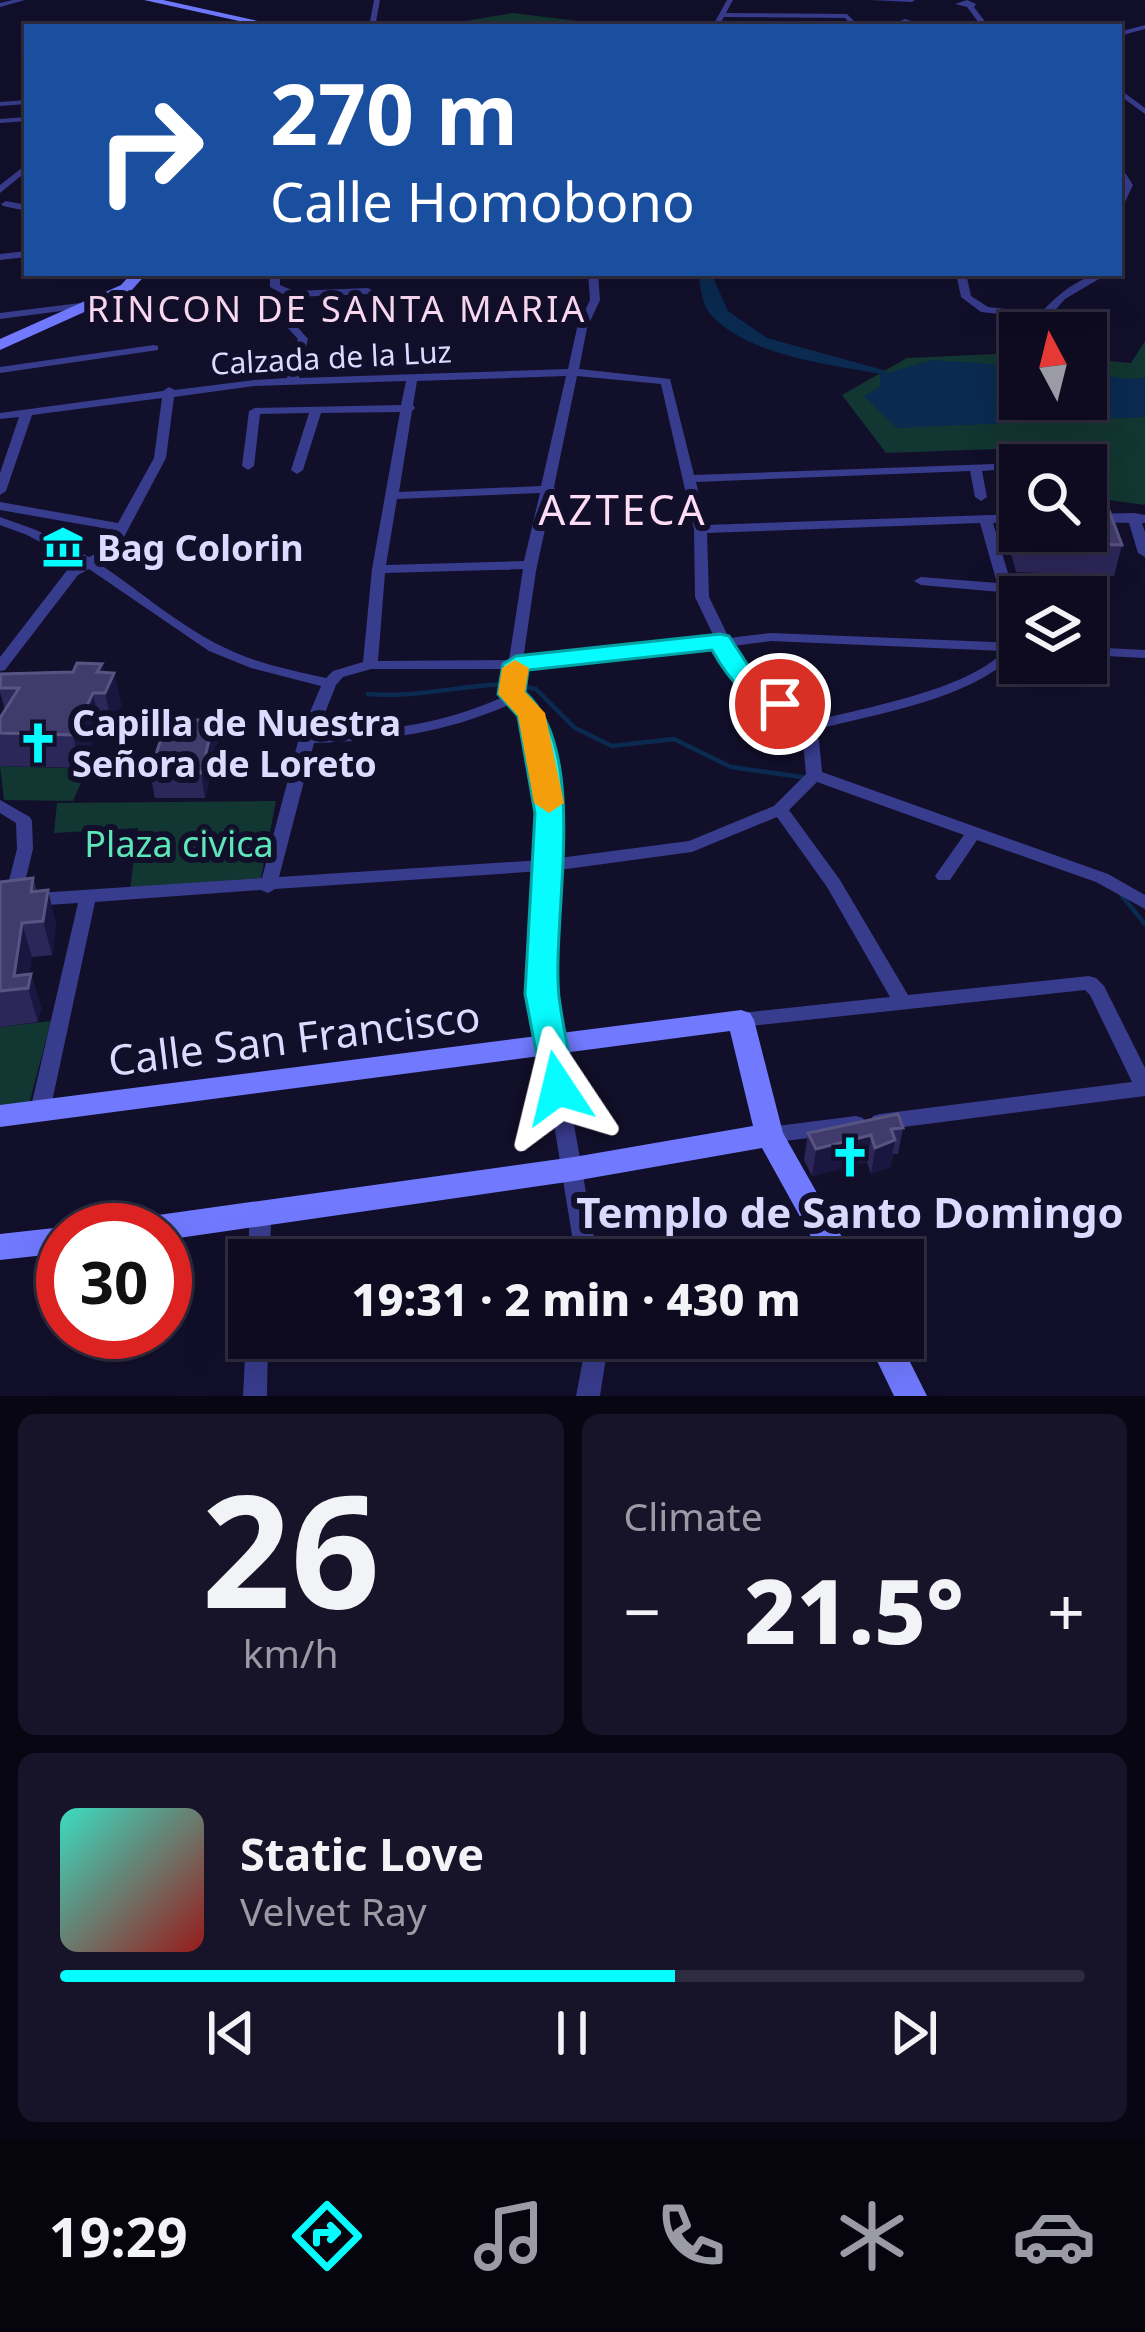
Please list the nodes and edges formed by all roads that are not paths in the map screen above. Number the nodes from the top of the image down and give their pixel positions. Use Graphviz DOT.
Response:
graph roads {
  1 [pos="22,0"];
  2 [pos="149,0"];
  3 [pos="730,0"];
  4 [pos="826,0"];
  5 [pos="873,0"];
  6 [pos="912,0"];
  7 [pos="0,5"];
  8 [pos="1052,10"];
  9 [pos="723,15"];
  10 [pos="820,16"];
  11 [pos="265,24"];
  12 [pos="717,24"];
  13 [pos="854,24"];
  14 [pos="1056,24"];
  15 [pos="0,99"];
  16 [pos="24,99"];
  17 [pos="12,103"];
  18 [pos="3,120"];
  19 [pos="1122,171"];
  20 [pos="1137,173"];
  21 [pos="5,204"];
  22 [pos="24,207"];
  23 [pos="137,276"];
  24 [pos="275,276"];
  25 [pos="593,276"];
  26 [pos="962,276"];
  27 [pos="1099,276"];
  28 [pos="368,290"];
  29 [pos="290,294"];
  30 [pos="88,305"];
  31 [pos="0,316"];
  32 [pos="0,345"];
  33 [pos="154,348"];
  34 [pos="0,370"];
  35 [pos="572,372"];
  36 [pos="412,377"];
  37 [pos="292,382"];
  38 [pos="169,390"];
  39 [pos="317,408"];
  40 [pos="410,408"];
  41 [pos="27,412"];
  42 [pos="0,416"];
  43 [pos="248,466"];
  44 [pos="297,470"];
  45 [pos="688,479"];
  46 [pos="549,489"];
  47 [pos="0,491"];
  48 [pos="391,496"];
  49 [pos="981,497"];
  50 [pos="0,506"];
  51 [pos="986,518"];
  52 [pos="999,518"];
  53 [pos="1107,518"];
  54 [pos="1139,518"];
  55 [pos="0,521"];
  56 [pos="120,527"];
  57 [pos="700,529"];
  58 [pos="1145,553"];
  59 [pos="86,564"];
  60 [pos="530,565"];
  61 [pos="379,569"];
  62 [pos="1000,576"];
  63 [pos="920,581"];
  64 [pos="999,588"];
  65 [pos="720,640"];
  66 [pos="999,642"];
  67 [pos="1107,652"];
  68 [pos="1145,654"];
  69 [pos="516,664"];
  70 [pos="370,665"];
  71 [pos="999,665"];
  72 [pos="0,667"];
  73 [pos="329,683"];
  74 [pos="512,698"];
  75 [pos="803,728"];
  76 [pos="308,738"];
  77 [pos="814,775"];
  78 [pos="0,805"];
  79 [pos="780,810"];
  80 [pos="974,832"];
  81 [pos="551,865"];
  82 [pos="944,876"];
  83 [pos="268,887"];
  84 [pos="88,896"];
  85 [pos="6,901"];
  86 [pos="1145,903"];
  87 [pos="902,1002"];
  88 [pos="741,1020"];
  89 [pos="550,1048"];
  90 [pos="1138,1089"];
  91 [pos="1145,1101"];
  92 [pos="40,1111"];
  93 [pos="0,1116"];
  94 [pos="769,1135"];
  95 [pos="574,1169"];
  96 [pos="260,1216"];
  97 [pos="192,1224"];
  98 [pos="259,1239"];
  99 [pos="584,1239"];
  100 [pos="828,1239"];
  101 [pos="36,1243"];
  102 [pos="0,1247"];
  103 [pos="256,1359"];
  104 [pos="594,1359"];
  105 [pos="892,1359"];
  106 [pos="255,1396"];
  107 [pos="588,1396"];
  108 [pos="911,1396"];
  1 -- 7 [label="street"];
  2 -- 11 [label="street"];
  3 -- 9 [label="street"];
  4 -- 10 [label="street"];
  5 -- 6 [label="street"];
  8 -- 14 [label="street"];
  9 -- 10 [label="street"];
  9 -- 12 [label="street"];
  10 -- 13 [label="street"];
  15 -- 17 [label="street"];
  16 -- 17 [label="street"];
  17 -- 18 [label="street"];
  19 -- 20 [label="street"];
  21 -- 22 [label="street"];
  23 -- 30 [label="street"];
  24 -- 29 [label="street"];
  25 -- 35 [label="street"];
  26 -- 27 [label="street"];
  28 -- 29 [label="street"];
  29 -- 37 [label="street"];
  30 -- 31 [label="street"];
  30 -- 32 [label="street"];
  33 -- 34 [label="street"];
  35 -- 36 [label="street, Calzada de la Luz"];
  35 -- 45 [label="street, Calzada de la Luz"];
  35 -- 46 [label="street"];
  36 -- 37 [label="street, Calzada de la Luz"];
  36 -- 40 [label="street"];
  37 -- 38 [label="street, Calzada de la Luz"];
  38 -- 41 [label="street, Calzada de la Luz"];
  38 -- 56 [label="street"];
  39 -- 40 [label="street"];
  39 -- 43 [label="street"];
  39 -- 44 [label="street"];
  40 -- 48 [label="street"];
  41 -- 42 [label="street, Calzada de la Luz"];
  41 -- 47 [label="street"];
  45 -- 49 [label="street"];
  45 -- 57 [label="street"];
  46 -- 48 [label="street"];
  46 -- 60 [label="street"];
  48 -- 61 [label="street"];
  50 -- 56 [label="street"];
  51 -- 52 [label="street"];
  51 -- 57 [label="street"];
  51 -- 62 [label="street"];
  53 -- 54 [label="street"];
  54 -- 58 [label="street"];
  55 -- 59 [label="street"];
  56 -- 59 [label="street"];
  57 -- 65 [label="street"];
  59 -- 72 [label="street"];
  59 -- 73 [label="street"];
  60 -- 61 [label="street"];
  60 -- 69 [label="street"];
  61 -- 70 [label="street"];
  63 -- 64 [label="street"];
  65 -- 66 [label="street"];
  65 -- 69 [label="street"];
  65 -- 75 [label="street"];
  67 -- 68 [label="street"];
  69 -- 70 [label="street"];
  69 -- 74 [label="street"];
  70 -- 73 [label="street"];
  71 -- 75 [label="street"];
  73 -- 76 [label="street"];
  74 -- 76 [label="street"];
  74 -- 81 [label="street"];
  75 -- 77 [label="street"];
  76 -- 83 [label="street"];
  77 -- 79 [label="street"];
  77 -- 80 [label="street"];
  78 -- 85 [label="street"];
  79 -- 81 [label="street"];
  79 -- 87 [label="street"];
  80 -- 82 [label="street"];
  80 -- 86 [label="street"];
  81 -- 83 [label="street"];
  81 -- 89 [label="street"];
  83 -- 84 [label="street"];
  84 -- 85 [label="street"];
  84 -- 92 [label="street"];
  87 -- 88 [label="street"];
  87 -- 90 [label="street"];
  88 -- 89 [label="street, Calle San Francisco"];
  88 -- 94 [label="street"];
  89 -- 92 [label="street, Calle San Francisco"];
  89 -- 95 [label="street"];
  90 -- 91 [label="street"];
  90 -- 94 [label="street"];
  92 -- 93 [label="street, Calle San Francisco"];
  94 -- 95 [label="street"];
  94 -- 100 [label="street"];
  95 -- 96 [label="street"];
  95 -- 99 [label="street"];
  96 -- 97 [label="street"];
  96 -- 98 [label="street"];
  101 -- 102 [label="street"];
  103 -- 106 [label="street"];
  104 -- 107 [label="street"];
  105 -- 108 [label="street"];
}
